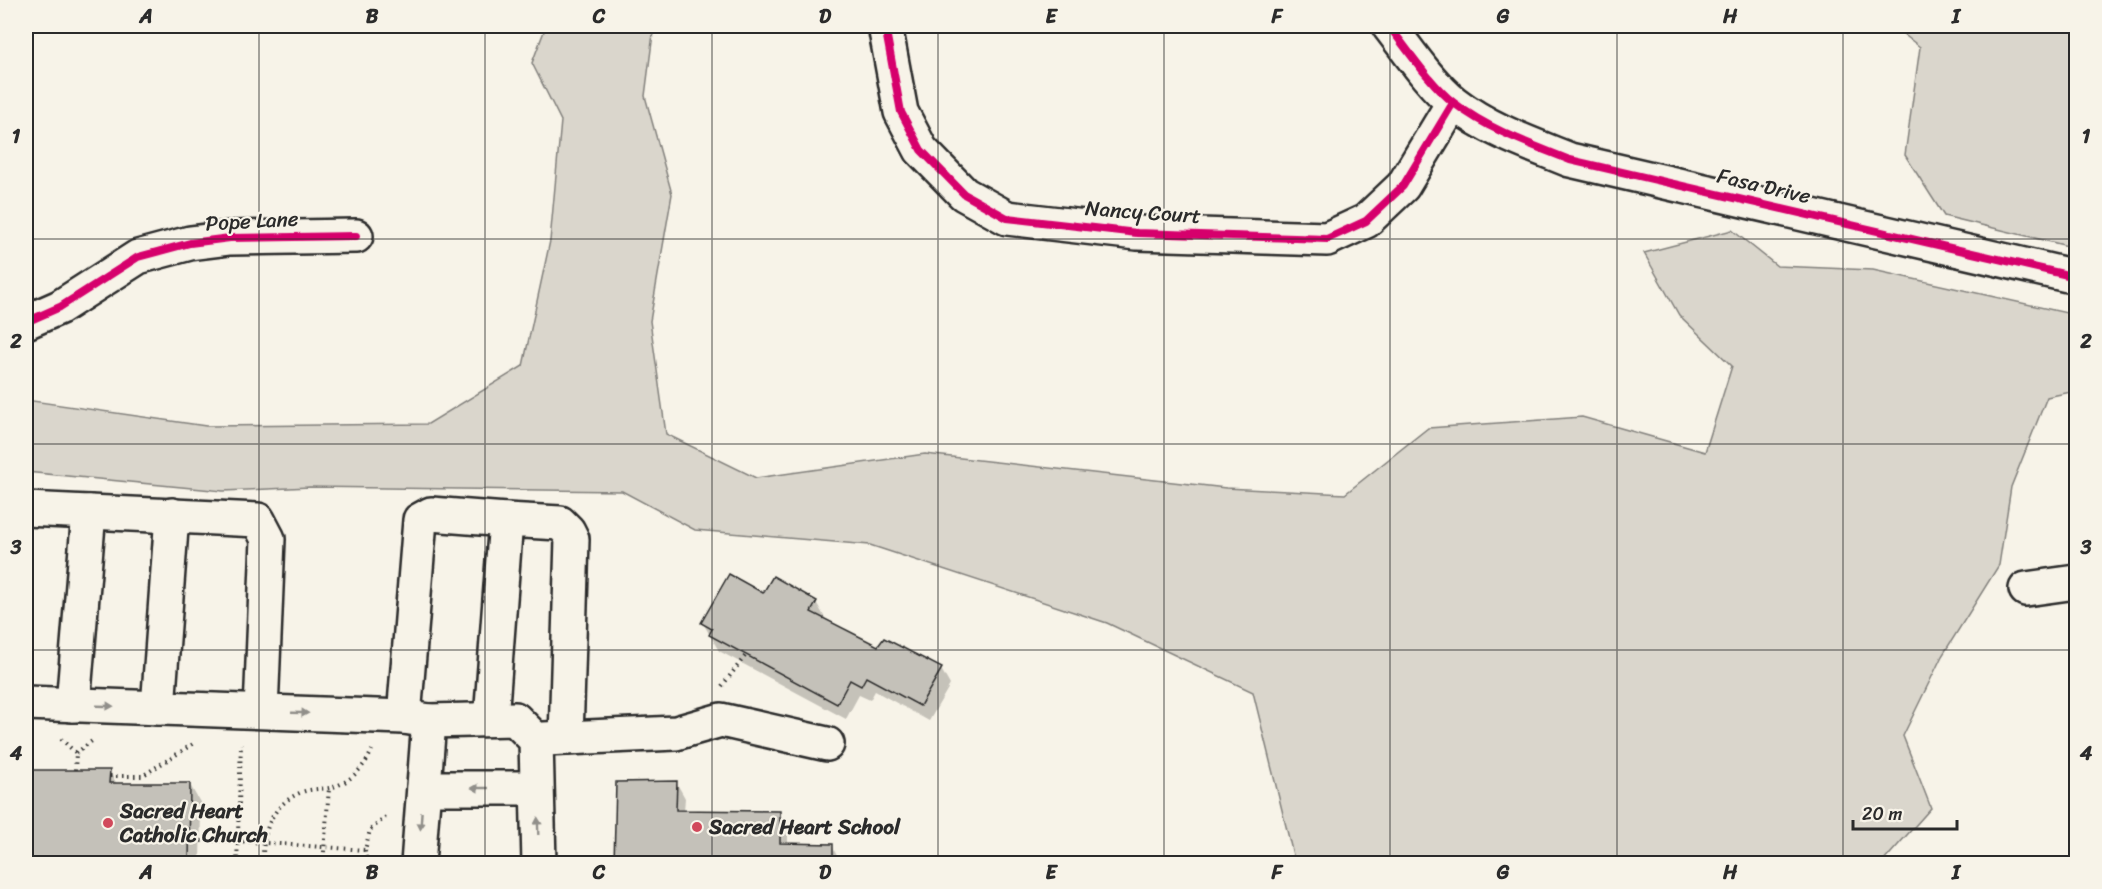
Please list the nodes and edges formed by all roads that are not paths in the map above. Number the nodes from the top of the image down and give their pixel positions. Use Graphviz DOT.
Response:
graph roads {
  1 [pos="885,26"];
  2 [pos="1389,26"];
  3 [pos="1453,103"];
  4 [pos="356,236"];
  5 [pos="2076,277"];
  6 [pos="26,322"];
  7 [pos="26,510"];
  8 [pos="89,512"];
  9 [pos="172,515"];
  10 [pos="506,520"];
  11 [pos="2076,582"];
  12 [pos="2026,589"];
  13 [pos="26,703"];
  14 [pos="73,705"];
  15 [pos="158,708"];
  16 [pos="261,711"];
  17 [pos="404,718"];
  18 [pos="491,719"];
  19 [pos="551,739"];
  20 [pos="827,744"];
  21 [pos="537,788"];
  22 [pos="423,797"];
  23 [pos="418,864"];
  24 [pos="539,864"];
  1 -- 3 [label="street, Nancy Court"];
  2 -- 3 [label="street, Fasa Drive"];
  3 -- 5 [label="street, Fasa Drive"];
  4 -- 6 [label="street, Pope Lane"];
  7 -- 8 [label="street"];
  8 -- 9 [label="street"];
  8 -- 14 [label="street"];
  9 -- 15 [label="street"];
  9 -- 16 [label="street"];
  10 -- 17 [label="street"];
  10 -- 18 [label="street"];
  10 -- 19 [label="street"];
  11 -- 12 [label="street"];
  13 -- 14 [label="street"];
  14 -- 15 [label="street, one-way"];
  15 -- 16 [label="street"];
  16 -- 17 [label="street, one-way"];
  17 -- 18 [label="street"];
  17 -- 22 [label="street"];
  18 -- 19 [label="street"];
  19 -- 20 [label="street"];
  19 -- 21 [label="street"];
  21 -- 22 [label="street, one-way"];
  24 -- 21 [label="street, one-way"];
  22 -- 23 [label="street, one-way"];
}
